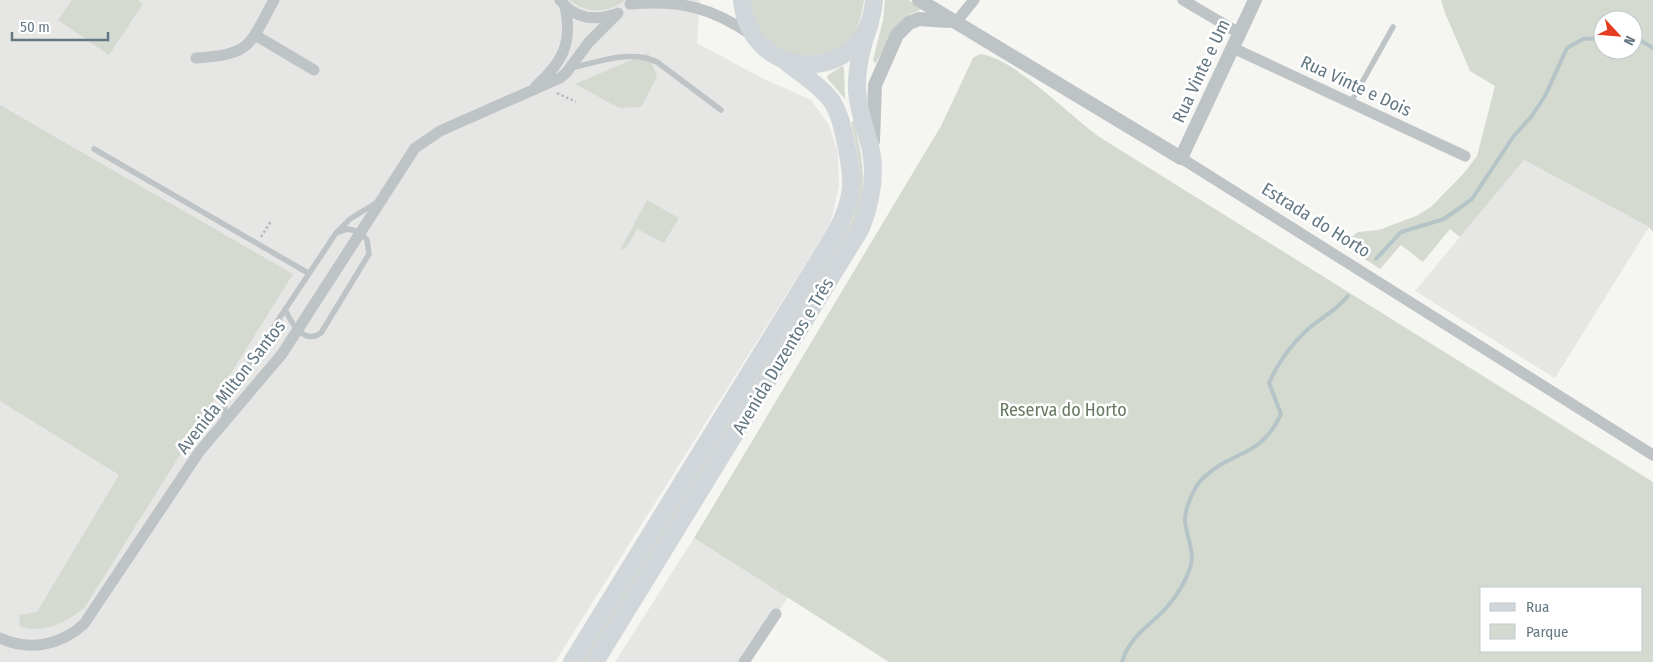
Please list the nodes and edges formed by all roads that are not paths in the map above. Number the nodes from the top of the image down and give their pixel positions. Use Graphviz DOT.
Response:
graph roads {
  1 [pos="274,0"];
  2 [pos="742,0"];
  3 [pos="874,0"];
  4 [pos="919,0"];
  5 [pos="974,0"];
  6 [pos="1183,0"];
  7 [pos="1255,0"];
  8 [pos="632,2"];
  9 [pos="562,3"];
  10 [pos="618,13"];
  11 [pos="956,22"];
  12 [pos="870,23"];
  13 [pos="1393,27"];
  14 [pos="1239,33"];
  15 [pos="255,35"];
  16 [pos="753,36"];
  17 [pos="1233,48"];
  18 [pos="196,58"];
  19 [pos="784,60"];
  20 [pos="571,68"];
  21 [pos="314,70"];
  22 [pos="527,93"];
  23 [pos="1351,102"];
  24 [pos="721,110"];
  25 [pos="94,149"];
  26 [pos="1465,156"];
  27 [pos="1181,158"];
  28 [pos="873,165"];
  29 [pos="380,201"];
  30 [pos="360,232"];
  31 [pos="336,233"];
  32 [pos="308,273"];
  33 [pos="285,310"];
  34 [pos="298,331"];
  35 [pos="224,422"];
  36 [pos="1653,455"];
  37 [pos="776,614"];
  38 [pos="0,638"];
  39 [pos="572,662"];
  40 [pos="594,662"];
  41 [pos="744,662"];
  1 -- 15 [label="street"];
  2 -- 16 [label="main road"];
  3 -- 12 [label="main road, Avenida Duzentos e Três"];
  4 -- 11 [label="street, Estrada do Horto"];
  5 -- 11 [label="street"];
  6 -- 14 [label="street"];
  7 -- 14 [label="street, Rua Vinte e Um"];
  8 -- 10 [label="street, Avenida Milton Santos"];
  8 -- 16 [label="street"];
  9 -- 10 [label="street"];
  9 -- 22 [label="street, Avenida Milton Santos"];
  10 -- 20 [label="street, Avenida Milton Santos"];
  11 -- 27 [label="street, Estrada do Horto"];
  11 -- 28 [label="street, Estrada do Horto"];
  12 -- 19 [label="main road"];
  12 -- 28 [label="main road, Avenida Duzentos e Três"];
  13 -- 23 [label="lane"];
  14 -- 17 [label="street, Rua Vinte e Um"];
  15 -- 18 [label="street"];
  15 -- 21 [label="street"];
  16 -- 19 [label="main road"];
  17 -- 23 [label="street, Rua Vinte e Dois"];
  17 -- 27 [label="street, Rua Vinte e Um"];
  19 -- 39 [label="main road, Avenida Duzentos e Três"];
  20 -- 22 [label="street, Avenida Milton Santos"];
  20 -- 24 [label="lane"];
  22 -- 29 [label="street, Avenida Milton Santos"];
  23 -- 26 [label="street, Rua Vinte e Dois"];
  25 -- 32 [label="lane"];
  27 -- 36 [label="street, Estrada do Horto"];
  28 -- 40 [label="main road, Avenida Duzentos e Três"];
  29 -- 30 [label="street, Avenida Milton Santos"];
  29 -- 31 [label="lane"];
  30 -- 31 [label="lane"];
  30 -- 34 [label="street, Avenida Milton Santos"];
  30 -- 34 [label="lane"];
  31 -- 32 [label="lane"];
  32 -- 33 [label="lane"];
  33 -- 34 [label="lane"];
  33 -- 35 [label="lane"];
  34 -- 35 [label="street, Avenida Milton Santos"];
  35 -- 38 [label="street, Avenida Milton Santos"];
  37 -- 41 [label="street"];
}
